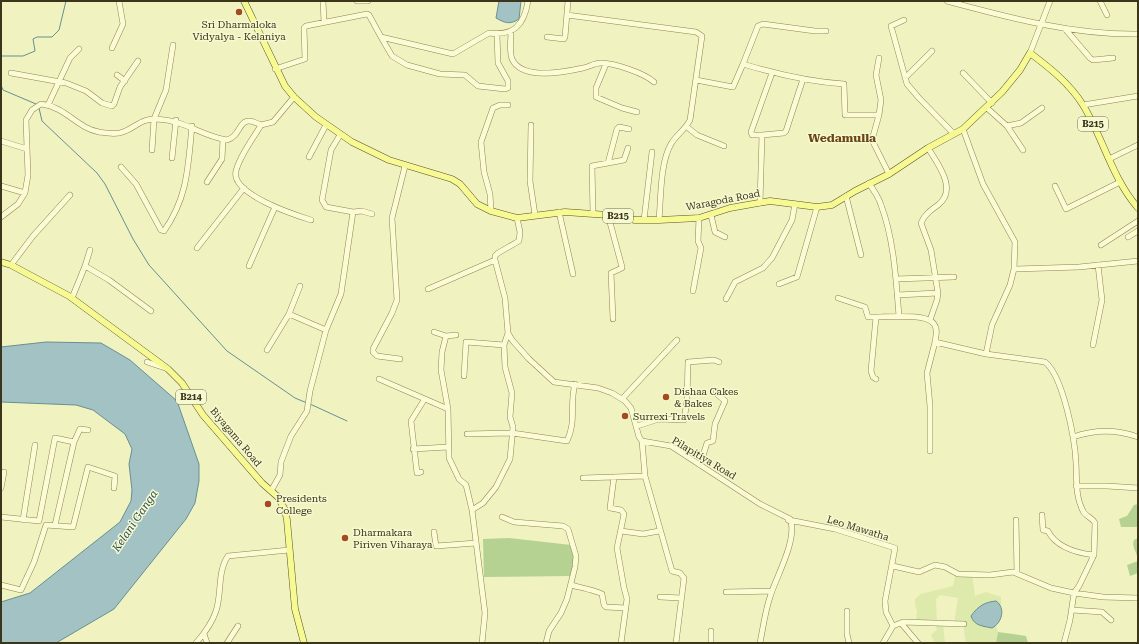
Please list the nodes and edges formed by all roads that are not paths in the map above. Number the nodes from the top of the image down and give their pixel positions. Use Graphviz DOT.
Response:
graph roads {
  1 [pos="119,1"];
  2 [pos="244,1"];
  3 [pos="323,1"];
  4 [pos="357,1"];
  5 [pos="368,1"];
  6 [pos="528,1"];
  7 [pos="568,1"];
  8 [pos="947,1"];
  9 [pos="1050,1"];
  10 [pos="1100,1"];
  11 [pos="567,15"];
  12 [pos="1107,15"];
  13 [pos="904,20"];
  14 [pos="324,22"];
  15 [pos="1042,24"];
  16 [pos="1066,30"];
  17 [pos="826,31"];
  18 [pos="511,32"];
  19 [pos="1138,34"];
  20 [pos="497,35"];
  21 [pos="381,37"];
  22 [pos="547,37"];
  23 [pos="173,45"];
  24 [pos="112,48"];
  25 [pos="79,49"];
  26 [pos="932,51"];
  27 [pos="1030,53"];
  28 [pos="879,58"];
  29 [pos="1113,58"];
  30 [pos="138,61"];
  31 [pos="606,64"];
  32 [pos="743,64"];
  33 [pos="275,68"];
  34 [pos="11,73"];
  35 [pos="772,73"];
  36 [pos="962,73"];
  37 [pos="117,75"];
  38 [pos="905,78"];
  39 [pos="803,79"];
  40 [pos="696,80"];
  41 [pos="60,81"];
  42 [pos="125,81"];
  43 [pos="654,82"];
  44 [pos="1138,96"];
  45 [pos="294,97"];
  46 [pos="48,105"];
  47 [pos="508,105"];
  48 [pos="1083,105"];
  49 [pos="989,106"];
  50 [pos="1042,108"];
  51 [pos="637,112"];
  52 [pos="879,115"];
  53 [pos="154,119"];
  54 [pos="176,120"];
  55 [pos="262,125"];
  56 [pos="326,125"];
  57 [pos="192,126"];
  58 [pos="531,126"];
  59 [pos="1007,126"];
  60 [pos="687,127"];
  61 [pos="629,129"];
  62 [pos="963,130"];
  63 [pos="954,134"];
  64 [pos="340,135"];
  65 [pos="762,135"];
  66 [pos="223,139"];
  67 [pos="1,141"];
  68 [pos="1138,144"];
  69 [pos="724,146"];
  70 [pos="628,148"];
  71 [pos="928,148"];
  72 [pos="27,150"];
  73 [pos="152,150"];
  74 [pos="1023,150"];
  75 [pos="652,152"];
  76 [pos="309,157"];
  77 [pos="172,158"];
  78 [pos="1109,159"];
  79 [pos="608,162"];
  80 [pos="405,166"];
  81 [pos="121,167"];
  82 [pos="889,174"];
  83 [pos="208,182"];
  84 [pos="1120,182"];
  85 [pos="869,183"];
  86 [pos="1,186"];
  87 [pos="1054,186"];
  88 [pos="244,188"];
  89 [pos="25,193"];
  90 [pos="70,195"];
  91 [pos="846,196"];
  92 [pos="1135,200"];
  93 [pos="760,203"];
  94 [pos="323,204"];
  95 [pos="795,204"];
  96 [pos="275,207"];
  97 [pos="817,207"];
  98 [pos="1138,208"];
  99 [pos="491,211"];
  100 [pos="324,212"];
  101 [pos="353,212"];
  102 [pos="559,212"];
  103 [pos="594,213"];
  104 [pos="372,214"];
  105 [pos="535,215"];
  106 [pos="608,215"];
  107 [pos="711,215"];
  108 [pos="1,217"];
  109 [pos="516,218"];
  110 [pos="699,218"];
  111 [pos="312,220"];
  112 [pos="644,220"];
  113 [pos="659,220"];
  114 [pos="1138,221"];
  115 [pos="1138,231"];
  116 [pos="725,237"];
  117 [pos="1128,237"];
  118 [pos="1101,245"];
  119 [pos="197,248"];
  120 [pos="90,250"];
  121 [pos="861,255"];
  122 [pos="495,260"];
  123 [pos="1138,261"];
  124 [pos="1,262"];
  125 [pos="11,265"];
  126 [pos="1098,265"];
  127 [pos="86,266"];
  128 [pos="249,266"];
  129 [pos="1014,269"];
  130 [pos="573,274"];
  131 [pos="954,277"];
  132 [pos="935,278"];
  133 [pos="896,279"];
  134 [pos="779,284"];
  135 [pos="300,286"];
  136 [pos="428,289"];
  137 [pos="693,291"];
  138 [pos="938,293"];
  139 [pos="897,295"];
  140 [pos="72,298"];
  141 [pos="838,298"];
  142 [pos="726,300"];
  143 [pos="152,311"];
  144 [pos="289,314"];
  145 [pos="899,316"];
  146 [pos="876,318"];
  147 [pos="613,319"];
  148 [pos="930,320"];
  149 [pos="326,330"];
  150 [pos="434,332"];
  151 [pos="508,333"];
  152 [pos="456,335"];
  153 [pos="446,336"];
  154 [pos="677,340"];
  155 [pos="935,342"];
  156 [pos="504,345"];
  157 [pos="1093,345"];
  158 [pos="267,350"];
  159 [pos="986,354"];
  160 [pos="400,359"];
  161 [pos="147,362"];
  162 [pos="719,362"];
  163 [pos="168,369"];
  164 [pos="464,376"];
  165 [pos="379,379"];
  166 [pos="876,379"];
  167 [pos="575,384"];
  168 [pos="716,391"];
  169 [pos="622,399"];
  170 [pos="424,400"];
  171 [pos="448,409"];
  172 [pos="638,426"];
  173 [pos="88,430"];
  174 [pos="512,433"];
  175 [pos="467,434"];
  176 [pos="1073,437"];
  177 [pos="1138,437"];
  178 [pos="642,441"];
  179 [pos="74,442"];
  180 [pos="35,446"];
  181 [pos="448,447"];
  182 [pos="414,448"];
  183 [pos="930,451"];
  184 [pos="700,465"];
  185 [pos="4,472"];
  186 [pos="422,472"];
  187 [pos="645,476"];
  188 [pos="614,477"];
  189 [pos="583,478"];
  190 [pos="1076,486"];
  191 [pos="1,488"];
  192 [pos="114,488"];
  193 [pos="1138,488"];
  194 [pos="271,491"];
  195 [pos="472,510"];
  196 [pos="1042,515"];
  197 [pos="1,517"];
  198 [pos="502,517"];
  199 [pos="22,520"];
  200 [pos="788,520"];
  201 [pos="1016,520"];
  202 [pos="55,525"];
  203 [pos="621,530"];
  204 [pos="659,531"];
  205 [pos="434,532"];
  206 [pos="476,543"];
  207 [pos="290,550"];
  208 [pos="1094,555"];
  209 [pos="893,566"];
  210 [pos="1017,573"];
  211 [pos="1,585"];
  212 [pos="571,585"];
  213 [pos="772,591"];
  214 [pos="726,592"];
  215 [pos="1074,593"];
  216 [pos="660,597"];
  217 [pos="681,598"];
  218 [pos="1138,598"];
  219 [pos="626,608"];
  220 [pos="1072,610"];
  221 [pos="847,611"];
  222 [pos="1111,620"];
  223 [pos="901,623"];
  224 [pos="964,624"];
  225 [pos="238,626"];
  226 [pos="893,626"];
  227 [pos="711,631"];
  228 [pos="204,634"];
  229 [pos="196,643"];
  230 [pos="207,643"];
  231 [pos="227,643"];
  232 [pos="304,643"];
  233 [pos="482,643"];
  234 [pos="546,643"];
  235 [pos="621,643"];
  236 [pos="676,643"];
  237 [pos="711,643"];
  238 [pos="760,643"];
  239 [pos="849,643"];
  240 [pos="883,643"];
  241 [pos="918,643"];
  242 [pos="1064,643"];
  1 -- 24 [label="street"];
  2 -- 33 [label="main road, Waragoda Road / B215"];
  3 -- 14 [label="street"];
  4 -- 5 [label="street"];
  6 -- 18 [label="street"];
  7 -- 11 [label="street"];
  8 -- 15 [label="street"];
  9 -- 15 [label="street"];
  10 -- 12 [label="street"];
  11 -- 22 [label="street"];
  11 -- 40 [label="street"];
  13 -- 38 [label="street"];
  14 -- 21 [label="street"];
  14 -- 33 [label="street"];
  15 -- 16 [label="street"];
  15 -- 27 [label="street"];
  16 -- 19 [label="street"];
  16 -- 29 [label="street"];
  17 -- 32 [label="street"];
  18 -- 20 [label="street"];
  18 -- 31 [label="street"];
  20 -- 21 [label="street"];
  20 -- 21 [label="street"];
  23 -- 53 [label="street"];
  25 -- 41 [label="street"];
  26 -- 38 [label="street"];
  27 -- 48 [label="main road, B215"];
  27 -- 49 [label="main road, Waragoda Road / B215"];
  28 -- 52 [label="street"];
  30 -- 42 [label="street"];
  31 -- 43 [label="street"];
  31 -- 51 [label="street"];
  32 -- 35 [label="street"];
  32 -- 40 [label="street"];
  33 -- 45 [label="main road, Waragoda Road / B215"];
  34 -- 41 [label="street"];
  35 -- 39 [label="street"];
  35 -- 65 [label="street"];
  36 -- 49 [label="street"];
  37 -- 42 [label="street"];
  38 -- 63 [label="street"];
  39 -- 52 [label="street"];
  39 -- 65 [label="street"];
  40 -- 60 [label="street"];
  41 -- 42 [label="street"];
  41 -- 46 [label="street"];
  44 -- 48 [label="street"];
  45 -- 55 [label="street"];
  45 -- 56 [label="main road, Waragoda Road / B215"];
  46 -- 53 [label="street"];
  46 -- 72 [label="street"];
  47 -- 99 [label="street"];
  48 -- 78 [label="main road, B215"];
  49 -- 59 [label="street"];
  49 -- 62 [label="main road, Waragoda Road / B215"];
  50 -- 59 [label="street"];
  52 -- 82 [label="street"];
  53 -- 54 [label="street"];
  53 -- 73 [label="street"];
  54 -- 57 [label="street"];
  54 -- 77 [label="street"];
  55 -- 66 [label="street"];
  55 -- 88 [label="street"];
  56 -- 64 [label="main road, Waragoda Road / B215"];
  56 -- 76 [label="street"];
  57 -- 66 [label="street"];
  57 -- 81 [label="street"];
  58 -- 105 [label="street"];
  59 -- 74 [label="street"];
  60 -- 69 [label="street"];
  60 -- 113 [label="street"];
  61 -- 79 [label="street"];
  62 -- 63 [label="main road, Waragoda Road / B215"];
  62 -- 129 [label="street"];
  63 -- 71 [label="main road, Waragoda Road / B215"];
  64 -- 80 [label="main road, Waragoda Road / B215"];
  64 -- 94 [label="street"];
  65 -- 93 [label="street"];
  66 -- 83 [label="street"];
  67 -- 72 [label="street"];
  68 -- 78 [label="street"];
  70 -- 79 [label="street"];
  71 -- 82 [label="main road, Waragoda Road / B215"];
  71 -- 132 [label="street"];
  72 -- 89 [label="street"];
  75 -- 112 [label="street"];
  78 -- 84 [label="main road, B215"];
  79 -- 103 [label="street"];
  80 -- 99 [label="main road, Waragoda Road / B215"];
  80 -- 160 [label="street"];
  82 -- 85 [label="main road, Waragoda Road / B215"];
  84 -- 87 [label="street"];
  84 -- 92 [label="main road, B215"];
  85 -- 91 [label="main road, Waragoda Road / B215"];
  85 -- 133 [label="street"];
  86 -- 89 [label="street"];
  88 -- 96 [label="street"];
  88 -- 119 [label="street"];
  89 -- 108 [label="street"];
  90 -- 125 [label="street"];
  91 -- 97 [label="main road, Waragoda Road / B215"];
  91 -- 121 [label="street"];
  92 -- 98 [label="main road, B215"];
  93 -- 95 [label="main road, Waragoda Road / B215"];
  93 -- 107 [label="main road, Waragoda Road / B215"];
  94 -- 100 [label="street"];
  94 -- 101 [label="street"];
  95 -- 97 [label="main road, Waragoda Road / B215"];
  95 -- 142 [label="street"];
  96 -- 111 [label="street"];
  96 -- 128 [label="street"];
  97 -- 134 [label="street"];
  99 -- 109 [label="main road, Waragoda Road / B215"];
  101 -- 104 [label="street"];
  101 -- 149 [label="street"];
  102 -- 103 [label="main road, Waragoda Road / B215"];
  102 -- 105 [label="main road, Waragoda Road / B215"];
  102 -- 130 [label="street"];
  103 -- 106 [label="main road, Waragoda Road / B215"];
  105 -- 109 [label="main road, Waragoda Road / B215"];
  106 -- 112 [label="main road, Waragoda Road / B215"];
  106 -- 147 [label="street"];
  107 -- 110 [label="main road, Waragoda Road / B215"];
  107 -- 116 [label="street"];
  109 -- 122 [label="street"];
  110 -- 113 [label="main road, Waragoda Road / B215"];
  110 -- 137 [label="street"];
  112 -- 113 [label="main road, Waragoda Road / B215"];
  114 -- 118 [label="street"];
  115 -- 117 [label="street"];
  120 -- 127 [label="street"];
  122 -- 136 [label="street"];
  122 -- 151 [label="street"];
  123 -- 126 [label="street"];
  124 -- 125 [label="main road, Biyagama Road / B214"];
  125 -- 140 [label="main road, Biyagama Road / B214"];
  126 -- 129 [label="street"];
  126 -- 157 [label="street"];
  127 -- 140 [label="street"];
  127 -- 143 [label="street"];
  129 -- 159 [label="street"];
  131 -- 132 [label="street"];
  132 -- 133 [label="street"];
  132 -- 138 [label="street"];
  133 -- 139 [label="street"];
  135 -- 144 [label="street"];
  138 -- 139 [label="street"];
  138 -- 148 [label="street"];
  139 -- 145 [label="street"];
  140 -- 163 [label="main road, Biyagama Road / B214"];
  141 -- 146 [label="street"];
  144 -- 149 [label="street"];
  144 -- 158 [label="street"];
  145 -- 146 [label="street"];
  145 -- 148 [label="street"];
  146 -- 166 [label="street"];
  148 -- 155 [label="street"];
  149 -- 194 [label="street"];
  150 -- 153 [label="street"];
  151 -- 156 [label="street"];
  151 -- 167 [label="street"];
  152 -- 153 [label="street"];
  153 -- 171 [label="street"];
  154 -- 169 [label="street"];
  155 -- 159 [label="street"];
  155 -- 183 [label="street"];
  156 -- 164 [label="street"];
  156 -- 174 [label="street"];
  159 -- 176 [label="street"];
  161 -- 163 [label="street"];
  162 -- 172 [label="street"];
  163 -- 194 [label="main road, Biyagama Road / B214"];
  165 -- 170 [label="street"];
  167 -- 169 [label="street"];
  167 -- 174 [label="street"];
  168 -- 184 [label="street"];
  169 -- 172 [label="street"];
  170 -- 171 [label="street"];
  170 -- 182 [label="street"];
  171 -- 181 [label="street"];
  172 -- 178 [label="street"];
  173 -- 179 [label="street"];
  174 -- 175 [label="street"];
  174 -- 195 [label="street"];
  176 -- 177 [label="street"];
  176 -- 190 [label="street"];
  178 -- 184 [label="street, Pilapitiya Road"];
  178 -- 187 [label="street"];
  179 -- 199 [label="street"];
  179 -- 202 [label="street"];
  180 -- 199 [label="street"];
  181 -- 182 [label="street"];
  181 -- 195 [label="street"];
  182 -- 186 [label="street"];
  184 -- 200 [label="street, Pilapitiya Road"];
  185 -- 191 [label="street"];
  187 -- 188 [label="street"];
  187 -- 204 [label="street"];
  188 -- 189 [label="street"];
  188 -- 203 [label="street"];
  190 -- 193 [label="street"];
  190 -- 208 [label="street"];
  192 -- 202 [label="street"];
  194 -- 207 [label="main road, Biyagama Road / B214"];
  195 -- 206 [label="street"];
  196 -- 208 [label="street"];
  197 -- 199 [label="street"];
  198 -- 212 [label="street"];
  200 -- 209 [label="street, Leo Mawatha"];
  200 -- 213 [label="street"];
  201 -- 210 [label="street"];
  202 -- 211 [label="street"];
  203 -- 204 [label="street"];
  203 -- 219 [label="street"];
  204 -- 217 [label="street"];
  205 -- 206 [label="street"];
  206 -- 233 [label="street"];
  207 -- 228 [label="street"];
  207 -- 232 [label="main road, Biyagama Road / B214"];
  208 -- 215 [label="street"];
  209 -- 210 [label="street"];
  209 -- 226 [label="street, Leo Mawatha"];
  210 -- 215 [label="street"];
  212 -- 219 [label="street"];
  212 -- 234 [label="street"];
  213 -- 214 [label="street"];
  213 -- 238 [label="street"];
  215 -- 218 [label="street"];
  215 -- 220 [label="street"];
  216 -- 217 [label="street"];
  217 -- 236 [label="street"];
  219 -- 235 [label="street"];
  220 -- 222 [label="street"];
  220 -- 242 [label="street"];
  221 -- 239 [label="street"];
  223 -- 224 [label="street"];
  223 -- 226 [label="street"];
  223 -- 241 [label="street"];
  225 -- 231 [label="street"];
  226 -- 240 [label="street"];
  227 -- 237 [label="street"];
  228 -- 229 [label="street"];
  228 -- 230 [label="street"];
}
